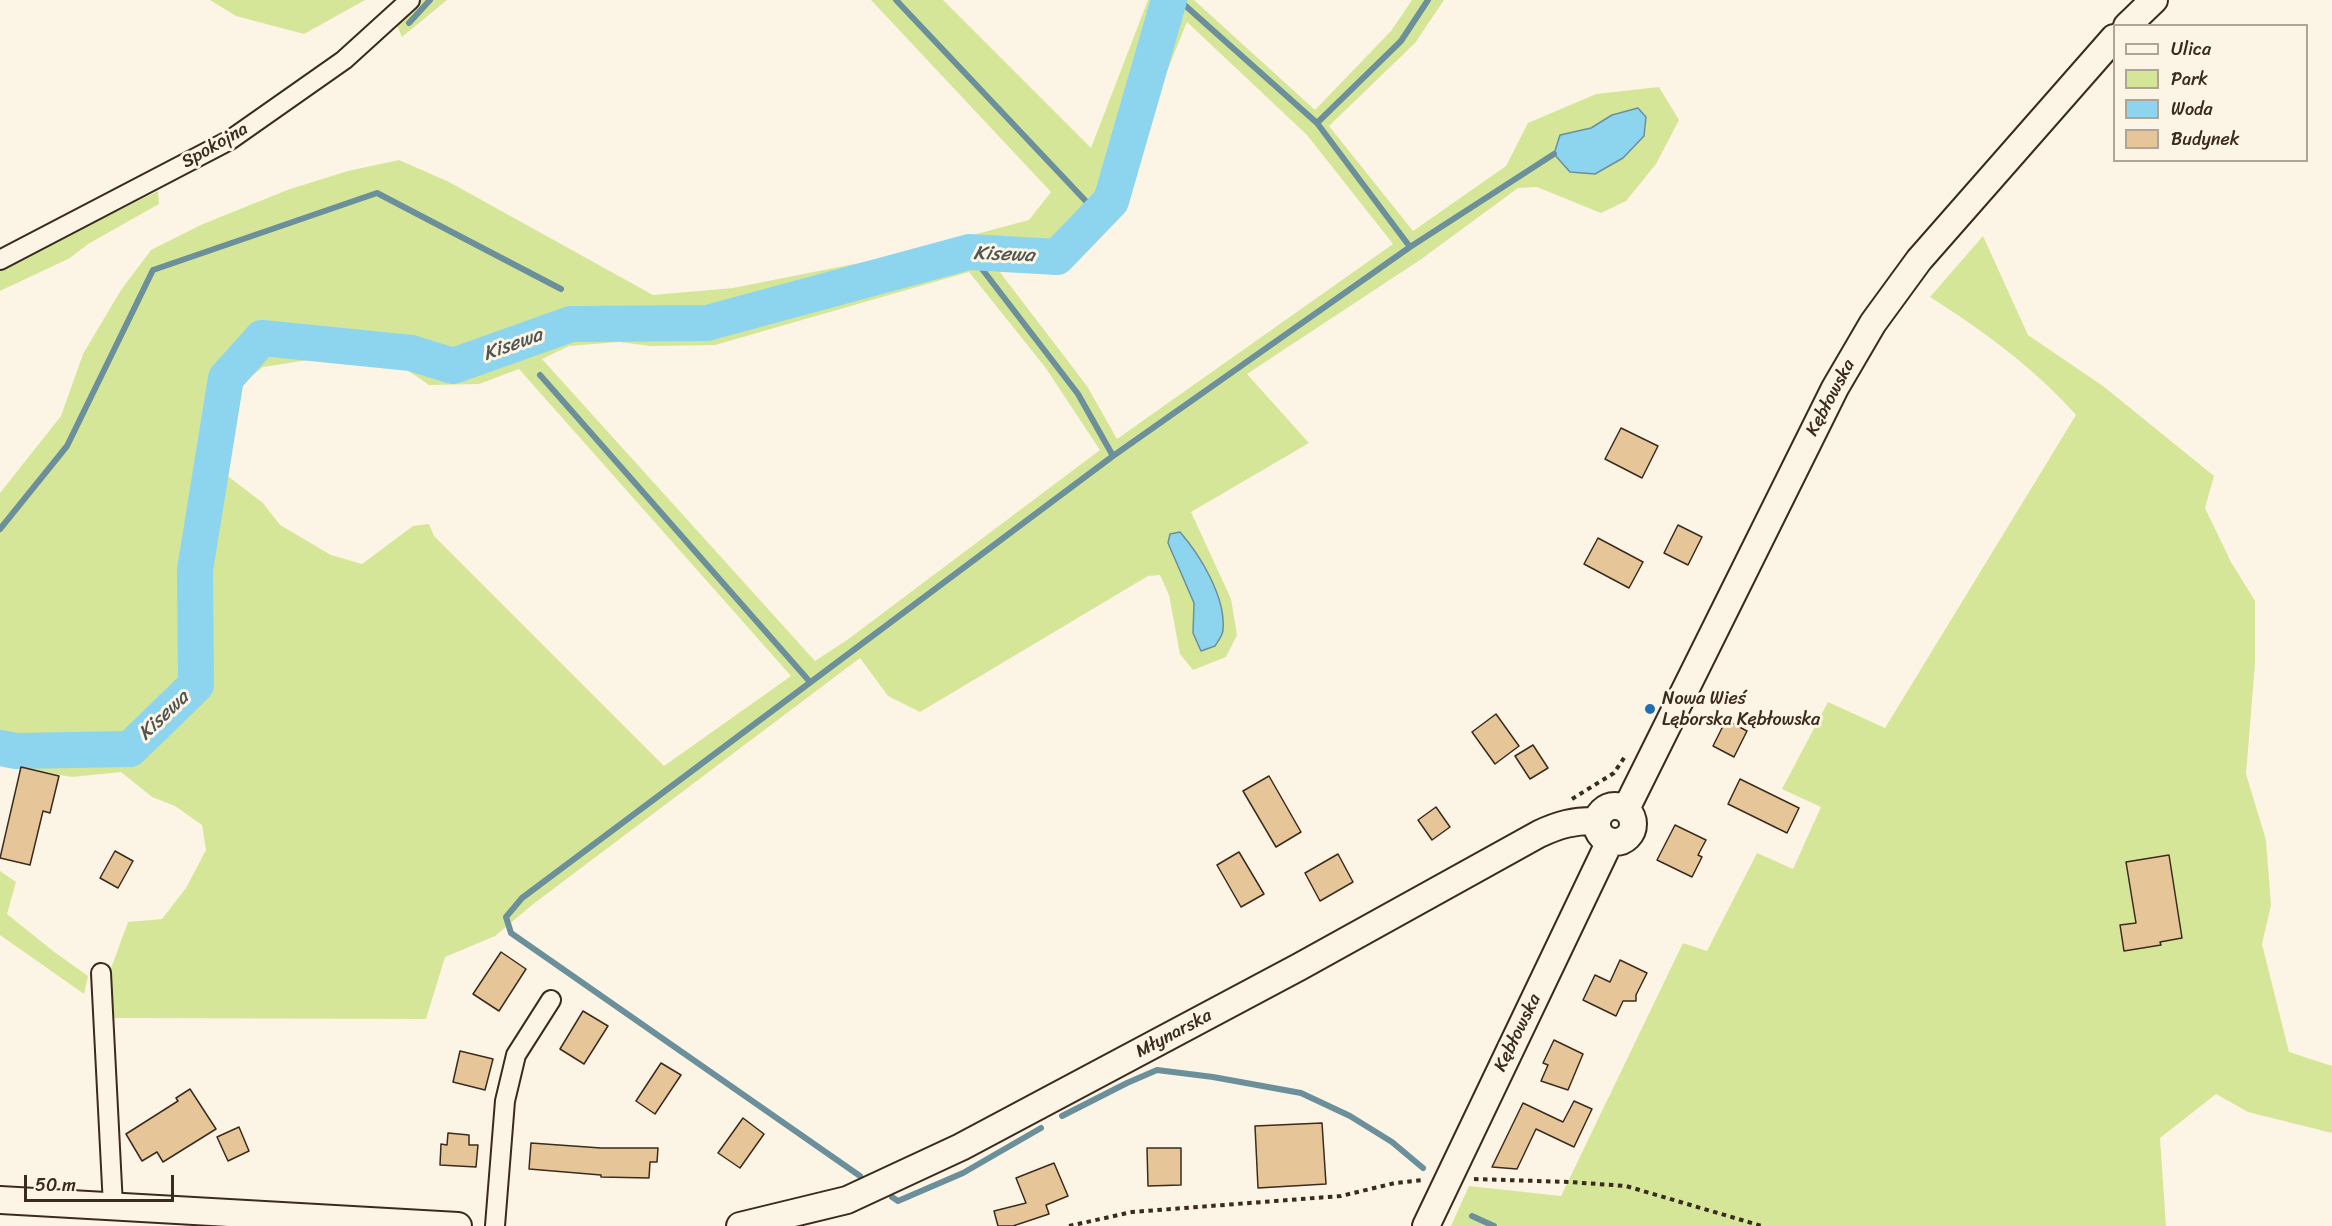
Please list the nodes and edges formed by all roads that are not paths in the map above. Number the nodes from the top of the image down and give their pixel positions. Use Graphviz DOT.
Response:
graph roads {
  1 [pos="410,0"];
  2 [pos="2154,0"];
  3 [pos="2129,24"];
  4 [pos="2113,40"];
  5 [pos="0,260"];
  6 [pos="1604,831"];
  7 [pos="101,973"];
  8 [pos="551,1000"];
  9 [pos="0,1200"];
  10 [pos="113,1206"];
  11 [pos="458,1226"];
  12 [pos="495,1226"];
  13 [pos="740,1226"];
  14 [pos="1426,1226"];
  1 -- 5 [label="street, Spokojna"];
  2 -- 3 [label="street"];
  4 -- 6 [label="street, Kębłowska"];
  6 -- 13 [label="street, Młynarska"];
  6 -- 14 [label="street, Kębłowska"];
  7 -- 10 [label="street"];
  8 -- 12 [label="street"];
  9 -- 10 [label="street"];
  10 -- 11 [label="street"];
}
